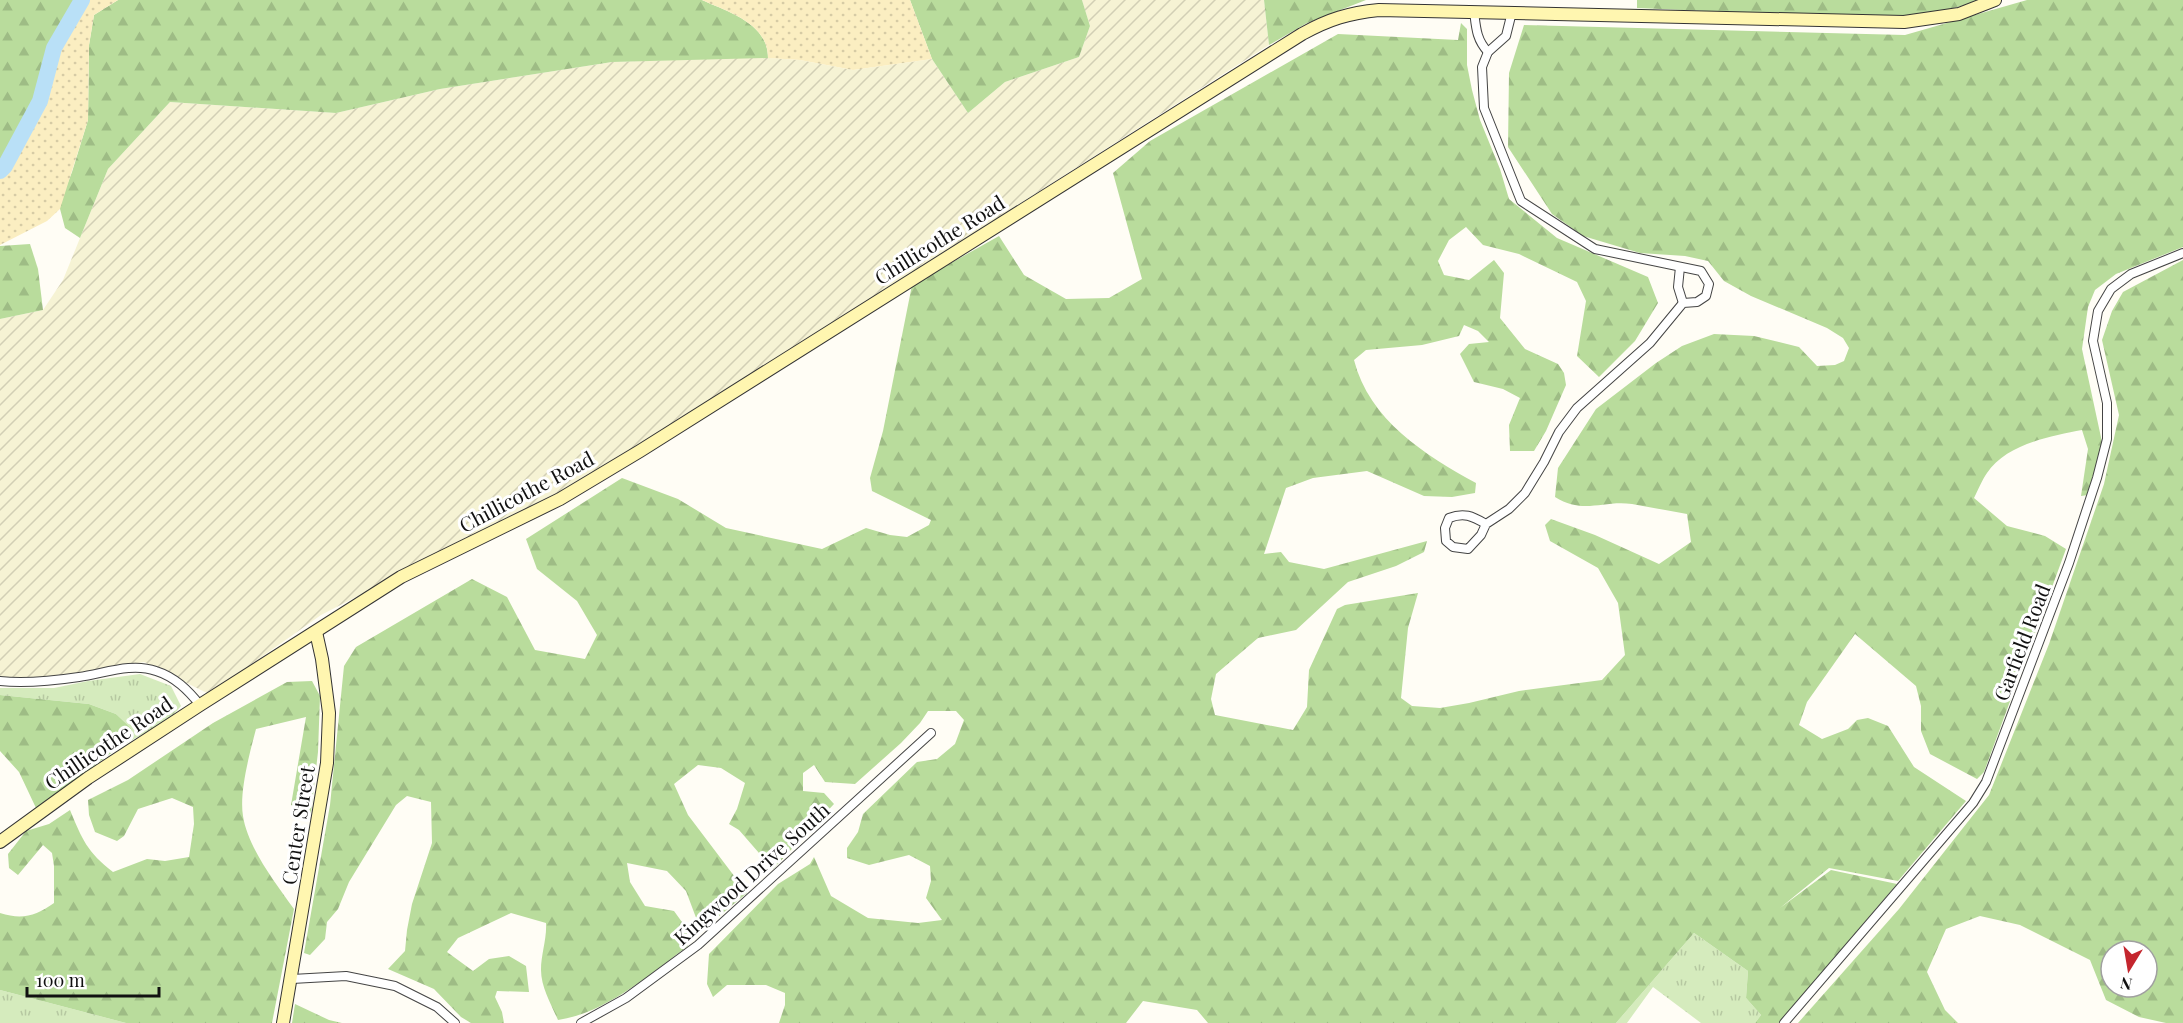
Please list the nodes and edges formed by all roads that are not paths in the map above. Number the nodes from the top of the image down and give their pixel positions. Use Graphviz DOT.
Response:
graph roads {
  1 [pos="1995,0"];
  2 [pos="1474,11"];
  3 [pos="1512,12"];
  4 [pos="1488,52"];
  5 [pos="2183,253"];
  6 [pos="1680,267"];
  7 [pos="1683,303"];
  8 [pos="1486,524"];
  9 [pos="316,632"];
  10 [pos="0,681"];
  11 [pos="200,705"];
  12 [pos="932,733"];
  13 [pos="0,842"];
  14 [pos="292,980"];
  15 [pos="283,1023"];
  16 [pos="454,1023"];
  17 [pos="581,1023"];
  18 [pos="1784,1023"];
  1 -- 3 [label="main road, Chillicothe Road"];
  2 -- 3 [label="main road, Chillicothe Road"];
  2 -- 4 [label="street"];
  2 -- 9 [label="main road, Chillicothe Road"];
  3 -- 4 [label="street"];
  4 -- 6 [label="street"];
  5 -- 18 [label="street, Garfield Road"];
  6 -- 7 [label="street"];
  6 -- 7 [label="street"];
  7 -- 8 [label="street"];
  8 -- 8 [label="street"];
  9 -- 11 [label="main road, Chillicothe Road"];
  9 -- 14 [label="main road, Center Street"];
  10 -- 11 [label="street"];
  11 -- 13 [label="main road, Chillicothe Road"];
  12 -- 17 [label="street, Kingwood Drive South"];
  14 -- 15 [label="main road, Center Street"];
  14 -- 16 [label="street"];
}
